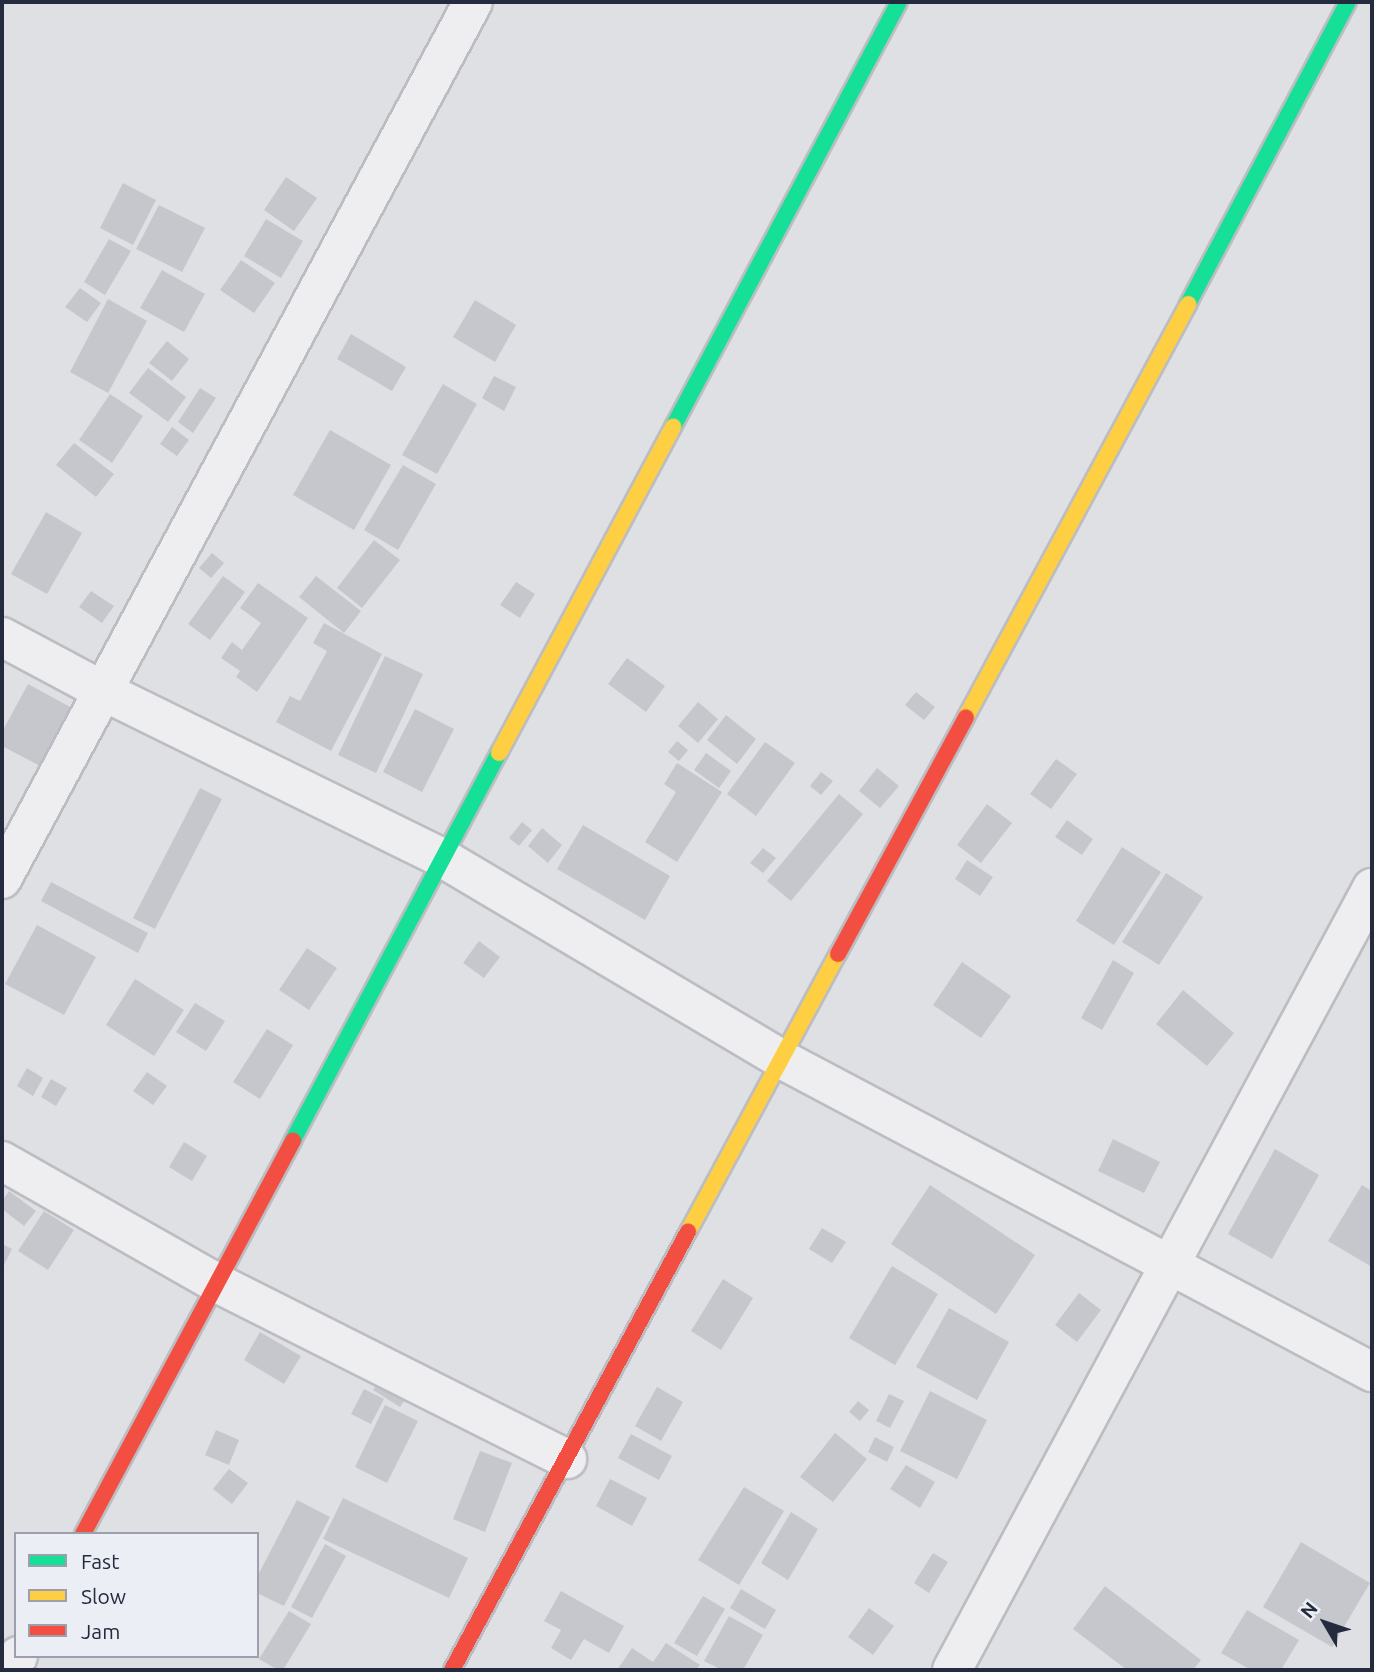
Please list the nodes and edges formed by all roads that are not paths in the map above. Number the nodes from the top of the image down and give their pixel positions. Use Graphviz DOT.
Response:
graph roads {
  1 [pos="472,2"];
  2 [pos="899,2"];
  3 [pos="1348,2"];
  4 [pos="2,637"];
  5 [pos="103,691"];
  6 [pos="441,857"];
  7 [pos="2,879"];
  8 [pos="1372,888"];
  9 [pos="781,1059"];
  10 [pos="2,1161"];
  11 [pos="1171,1265"];
  12 [pos="217,1283"];
  13 [pos="1372,1372"];
  14 [pos="567,1459"];
  15 [pos="84,1532"];
  16 [pos="452,1670"];
  17 [pos="951,1670"];
  1 -- 5 [label="street"];
  2 -- 6 [label="street"];
  3 -- 9 [label="street"];
  4 -- 5 [label="street"];
  5 -- 6 [label="street"];
  5 -- 7 [label="street"];
  6 -- 9 [label="street"];
  6 -- 12 [label="street"];
  8 -- 11 [label="street"];
  9 -- 11 [label="street"];
  9 -- 14 [label="street"];
  10 -- 12 [label="street"];
  11 -- 13 [label="street"];
  11 -- 17 [label="street"];
  12 -- 14 [label="street"];
  12 -- 15 [label="street"];
  14 -- 16 [label="street"];
}
